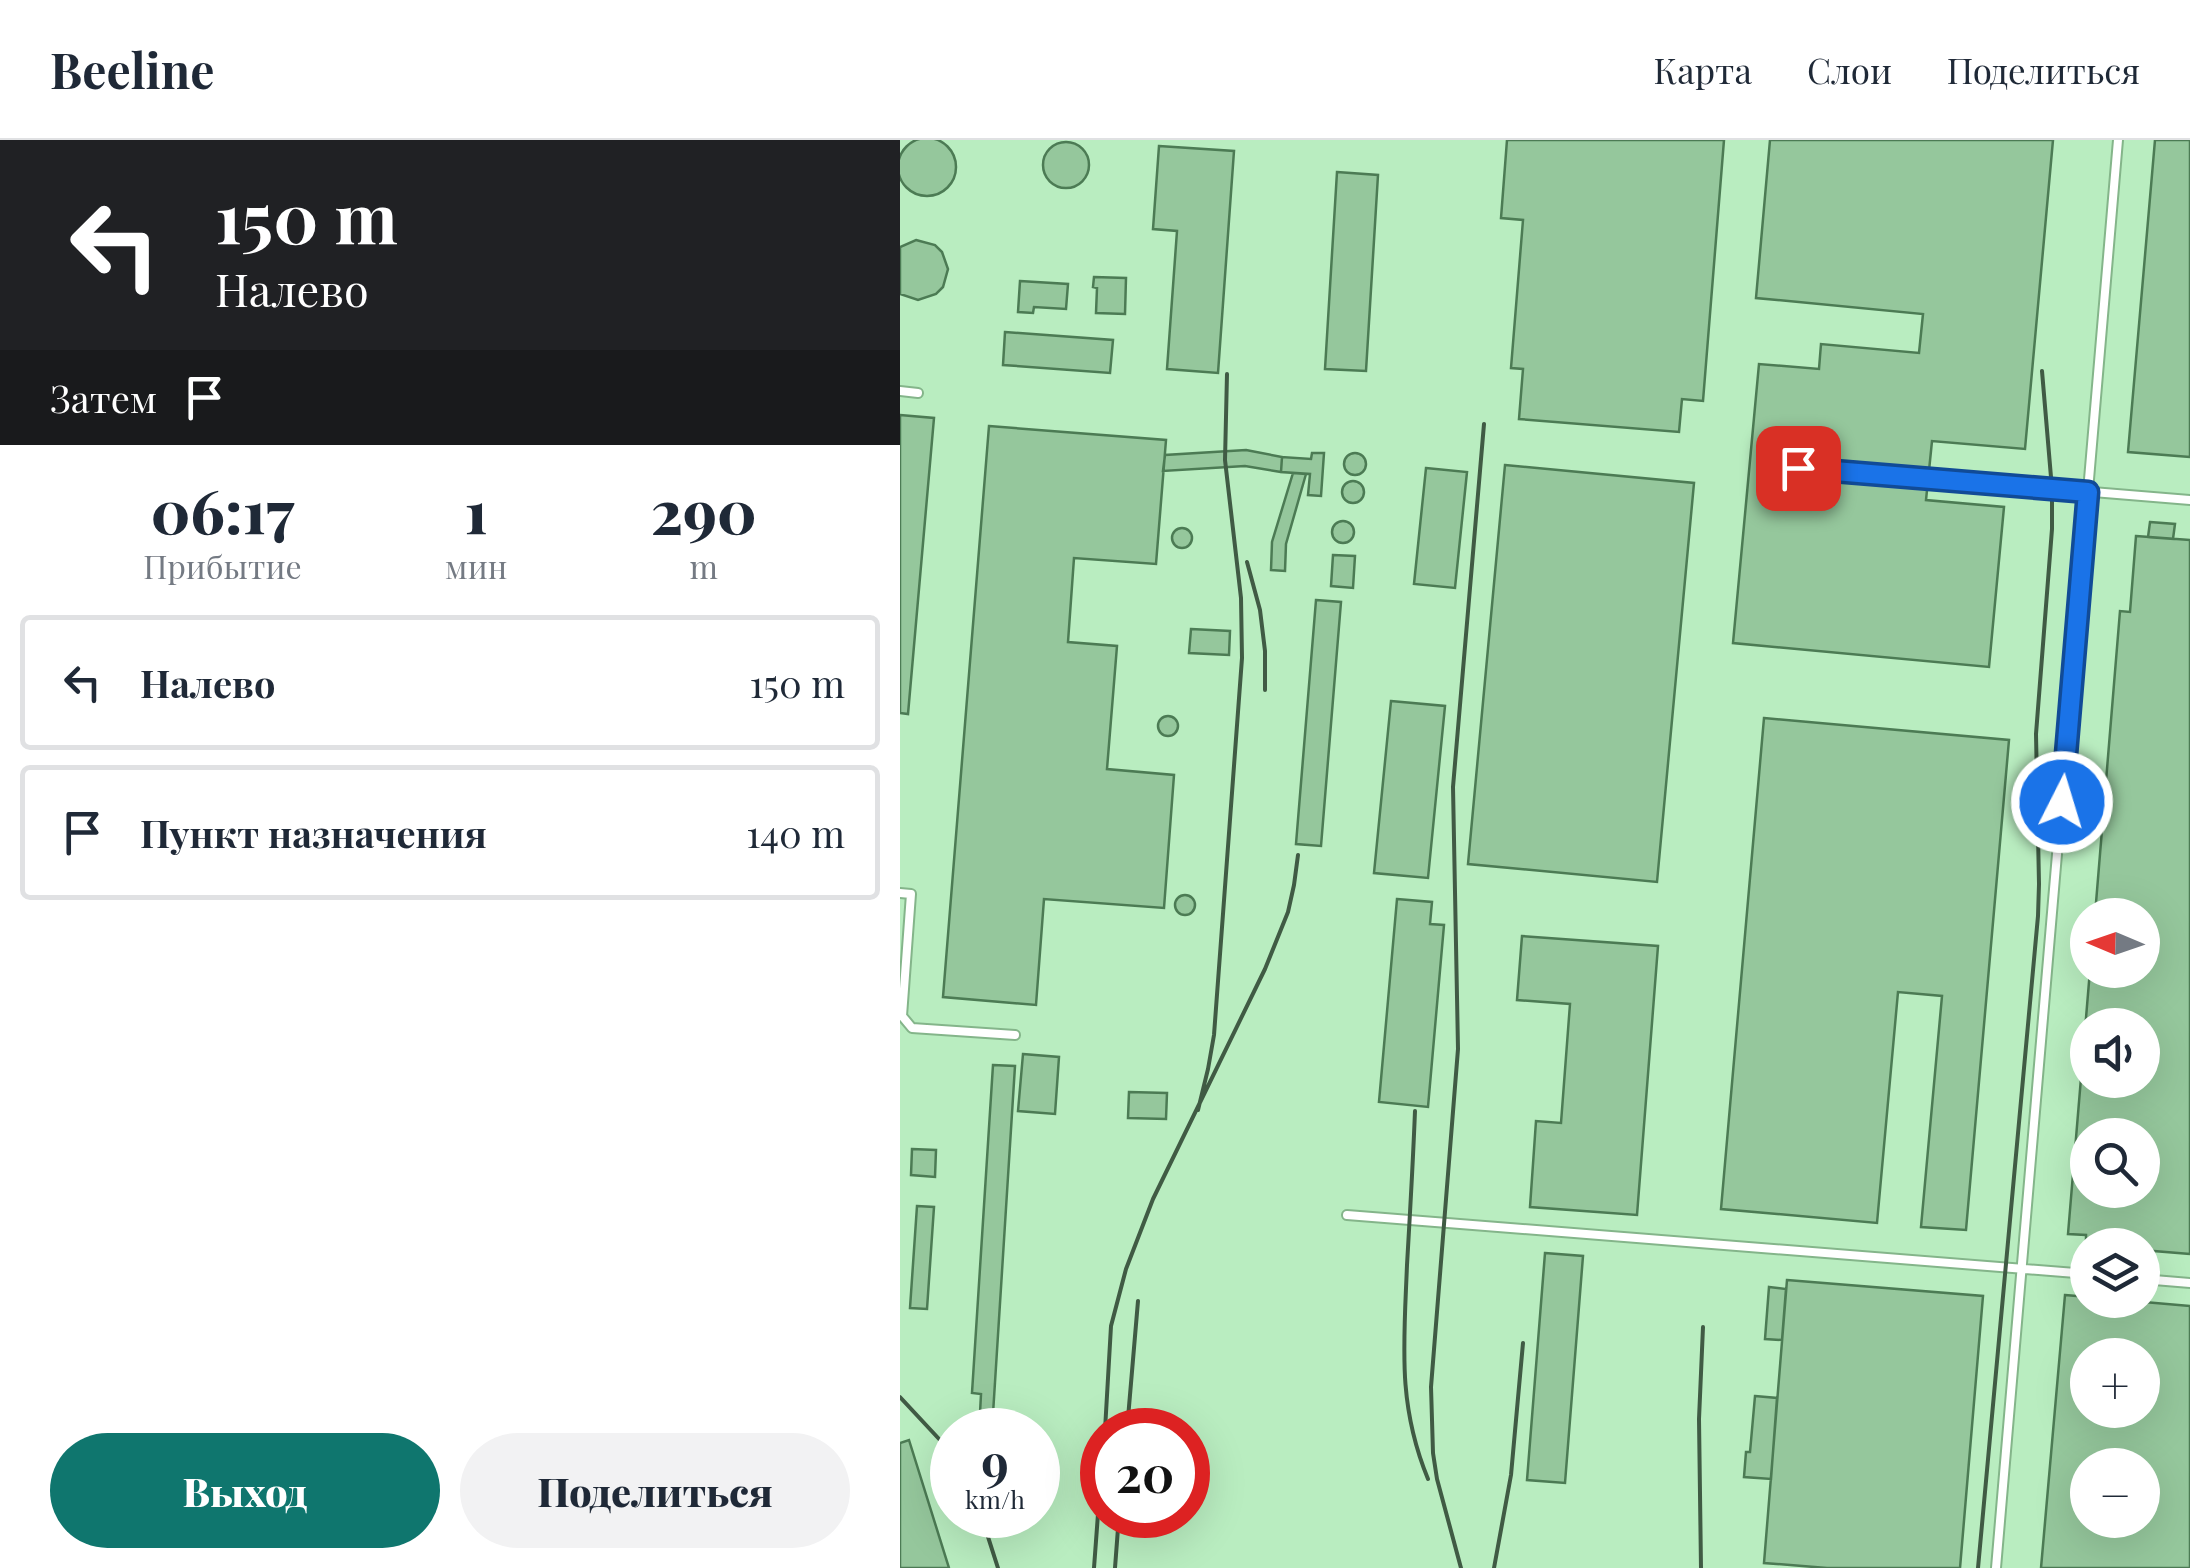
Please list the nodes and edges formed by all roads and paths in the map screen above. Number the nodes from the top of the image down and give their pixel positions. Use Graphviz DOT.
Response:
graph roads {
  1 [pos="2118,140"];
  2 [pos="900,391"];
  3 [pos="918,392"];
  4 [pos="1798,468"];
  5 [pos="2088,492"];
  6 [pos="2190,500"];
  7 [pos="900,894"];
  8 [pos="1015,1035"];
  9 [pos="1347,1216"];
  10 [pos="2022,1268"];
  11 [pos="2070,1272"];
  12 [pos="2160,1280"];
  13 [pos="2190,1283"];
  14 [pos="1996,1568"];
  1 -- 5 [label="lane"];
  2 -- 3 [label="lane"];
  4 -- 5 [label="lane"];
  5 -- 6 [label="lane"];
  5 -- 10 [label="lane"];
  7 -- 8 [label="lane"];
  9 -- 10 [label="lane"];
  10 -- 11 [label="lane"];
  10 -- 14 [label="lane"];
  12 -- 13 [label="lane"];
}
